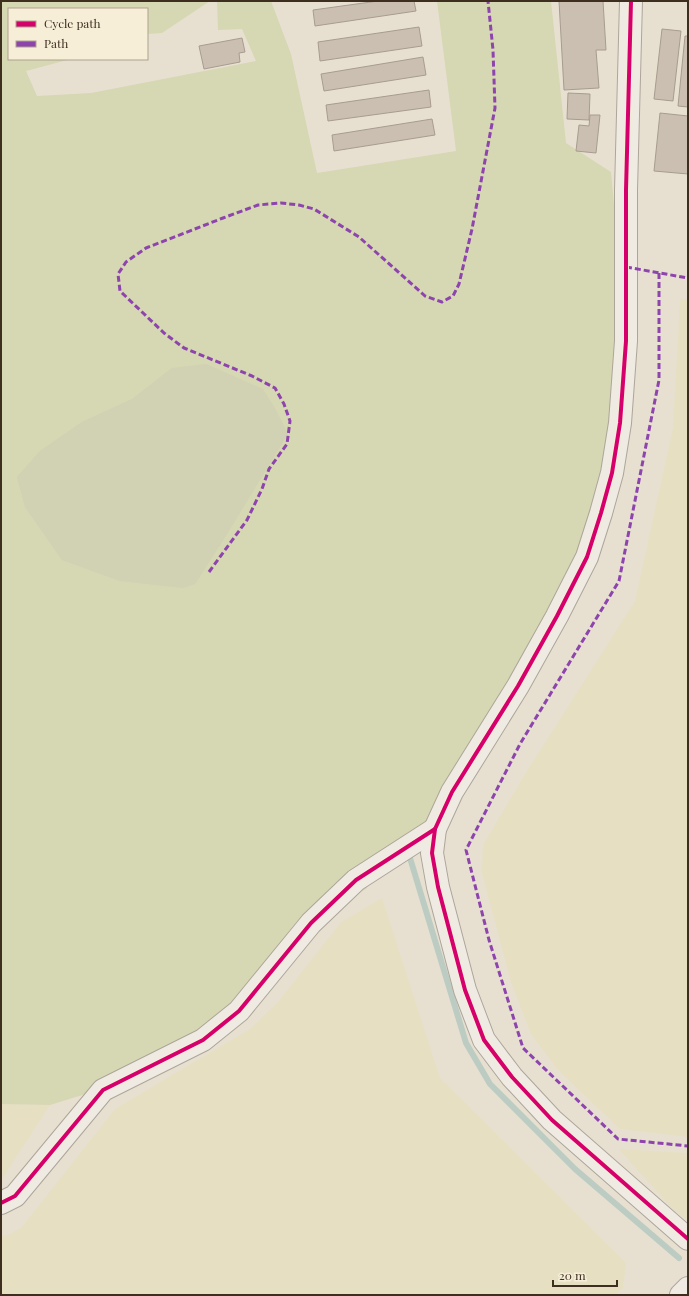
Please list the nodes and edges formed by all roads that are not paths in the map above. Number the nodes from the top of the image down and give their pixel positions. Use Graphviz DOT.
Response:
graph roads {
  1 [pos="631,1"];
  2 [pos="436,829"];
  3 [pos="1,1203"];
  4 [pos="688,1239"];
  5 [pos="688,1288"];
  6 [pos="681,1295"];
  1 -- 2 [label="street"];
  2 -- 3 [label="street"];
  2 -- 4 [label="street"];
  5 -- 6 [label="street"];
}
